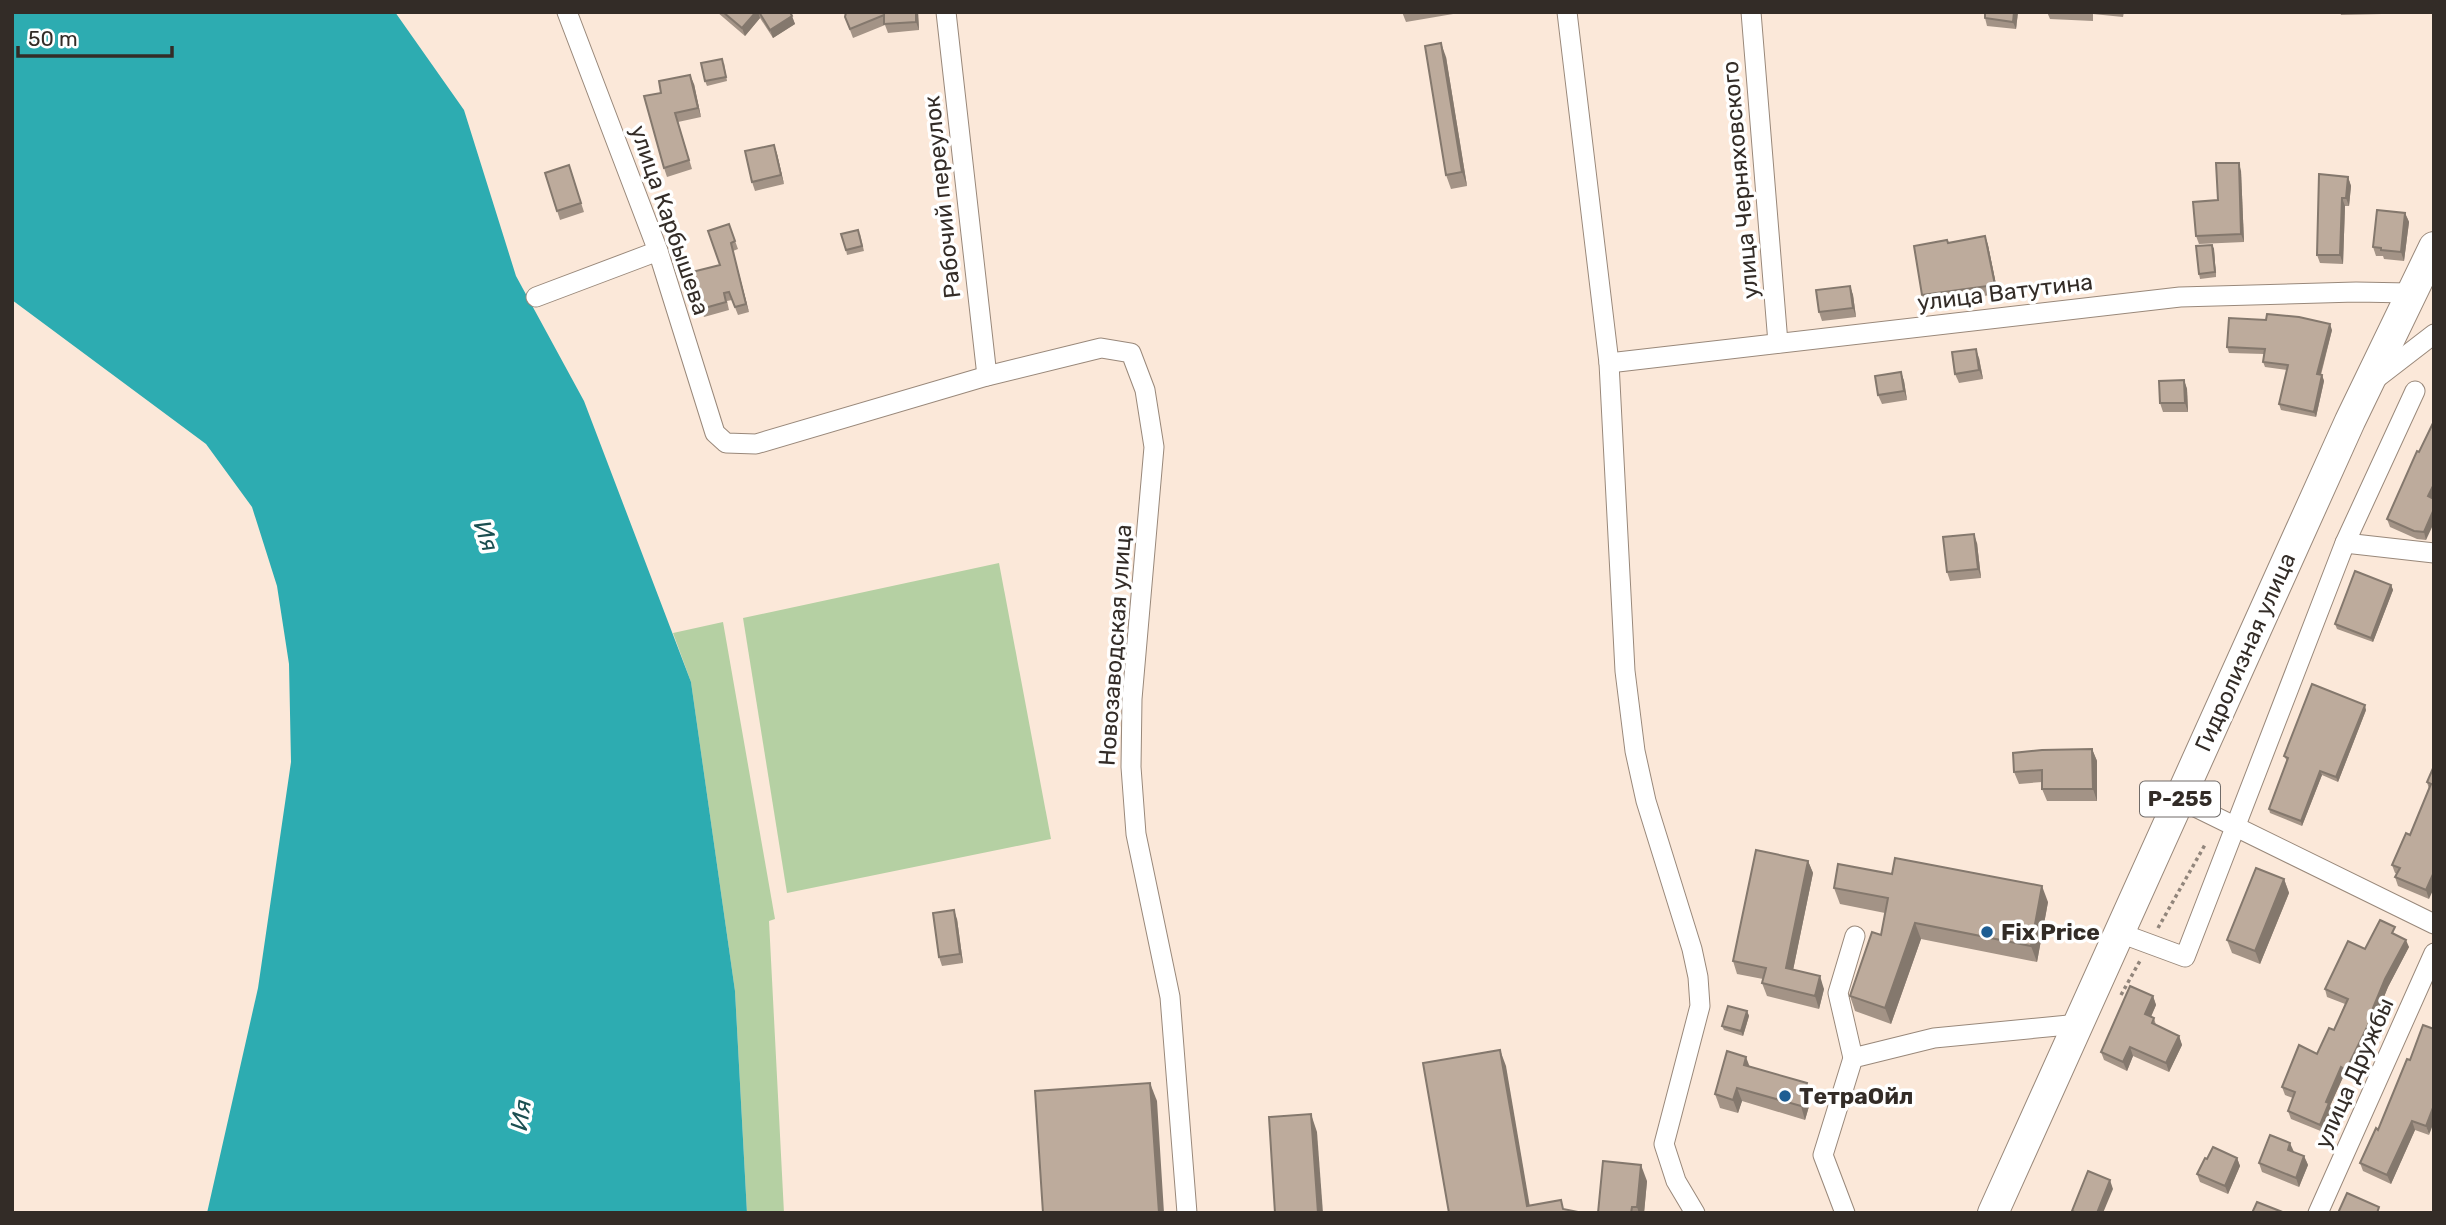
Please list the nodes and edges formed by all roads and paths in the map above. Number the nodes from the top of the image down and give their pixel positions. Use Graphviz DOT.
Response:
graph roads {
  1 [pos="567,12"];
  2 [pos="946,12"];
  3 [pos="1567,12"];
  4 [pos="1751,12"];
  5 [pos="2434,247"];
  6 [pos="658,251"];
  7 [pos="2410,293"];
  8 [pos="536,297"];
  9 [pos="2434,334"];
  10 [pos="1778,344"];
  11 [pos="1608,363"];
  12 [pos="987,376"];
  13 [pos="2367,386"];
  14 [pos="2415,391"];
  15 [pos="2345,543"];
  16 [pos="2434,553"];
  17 [pos="2179,799"];
  18 [pos="2227,824"];
  19 [pos="2434,924"];
  20 [pos="2120,933"];
  21 [pos="1855,936"];
  22 [pos="2149,944"];
  23 [pos="2434,953"];
  24 [pos="2079,1024"];
  25 [pos="1853,1058"];
  26 [pos="1187,1213"];
  27 [pos="1695,1213"];
  28 [pos="1845,1213"];
  29 [pos="1993,1213"];
  30 [pos="2318,1213"];
  1 -- 6 [label="street, улица Карбышева"];
  2 -- 12 [label="street, Рабочий переулок"];
  3 -- 11 [label="street"];
  4 -- 10 [label="street, улица Черняховского"];
  5 -- 7 [label="highway, Гидролизная улица / Р-255"];
  6 -- 8 [label="street"];
  6 -- 12 [label="street, улица Карбышева"];
  7 -- 10 [label="street, улица Ватутина"];
  7 -- 13 [label="highway, Гидролизная улица / Р-255"];
  9 -- 13 [label="street"];
  10 -- 11 [label="street, улица Ватутина"];
  11 -- 27 [label="street"];
  12 -- 26 [label="street, Новозаводская улица"];
  13 -- 17 [label="highway, Гидролизная улица / Р-255"];
  14 -- 15 [label="street"];
  15 -- 16 [label="street"];
  15 -- 18 [label="street"];
  17 -- 18 [label="street"];
  17 -- 20 [label="highway, Гидролизная улица / Р-255"];
  18 -- 19 [label="street"];
  18 -- 22 [label="path"];
  18 -- 22 [label="street"];
  20 -- 22 [label="street"];
  20 -- 24 [label="highway, Гидролизная улица / Р-255"];
  21 -- 25 [label="street"];
  23 -- 30 [label="street, улица Дружбы"];
  24 -- 25 [label="street"];
  24 -- 29 [label="highway, Гидролизная улица / Р-255"];
  25 -- 28 [label="street"];
}
